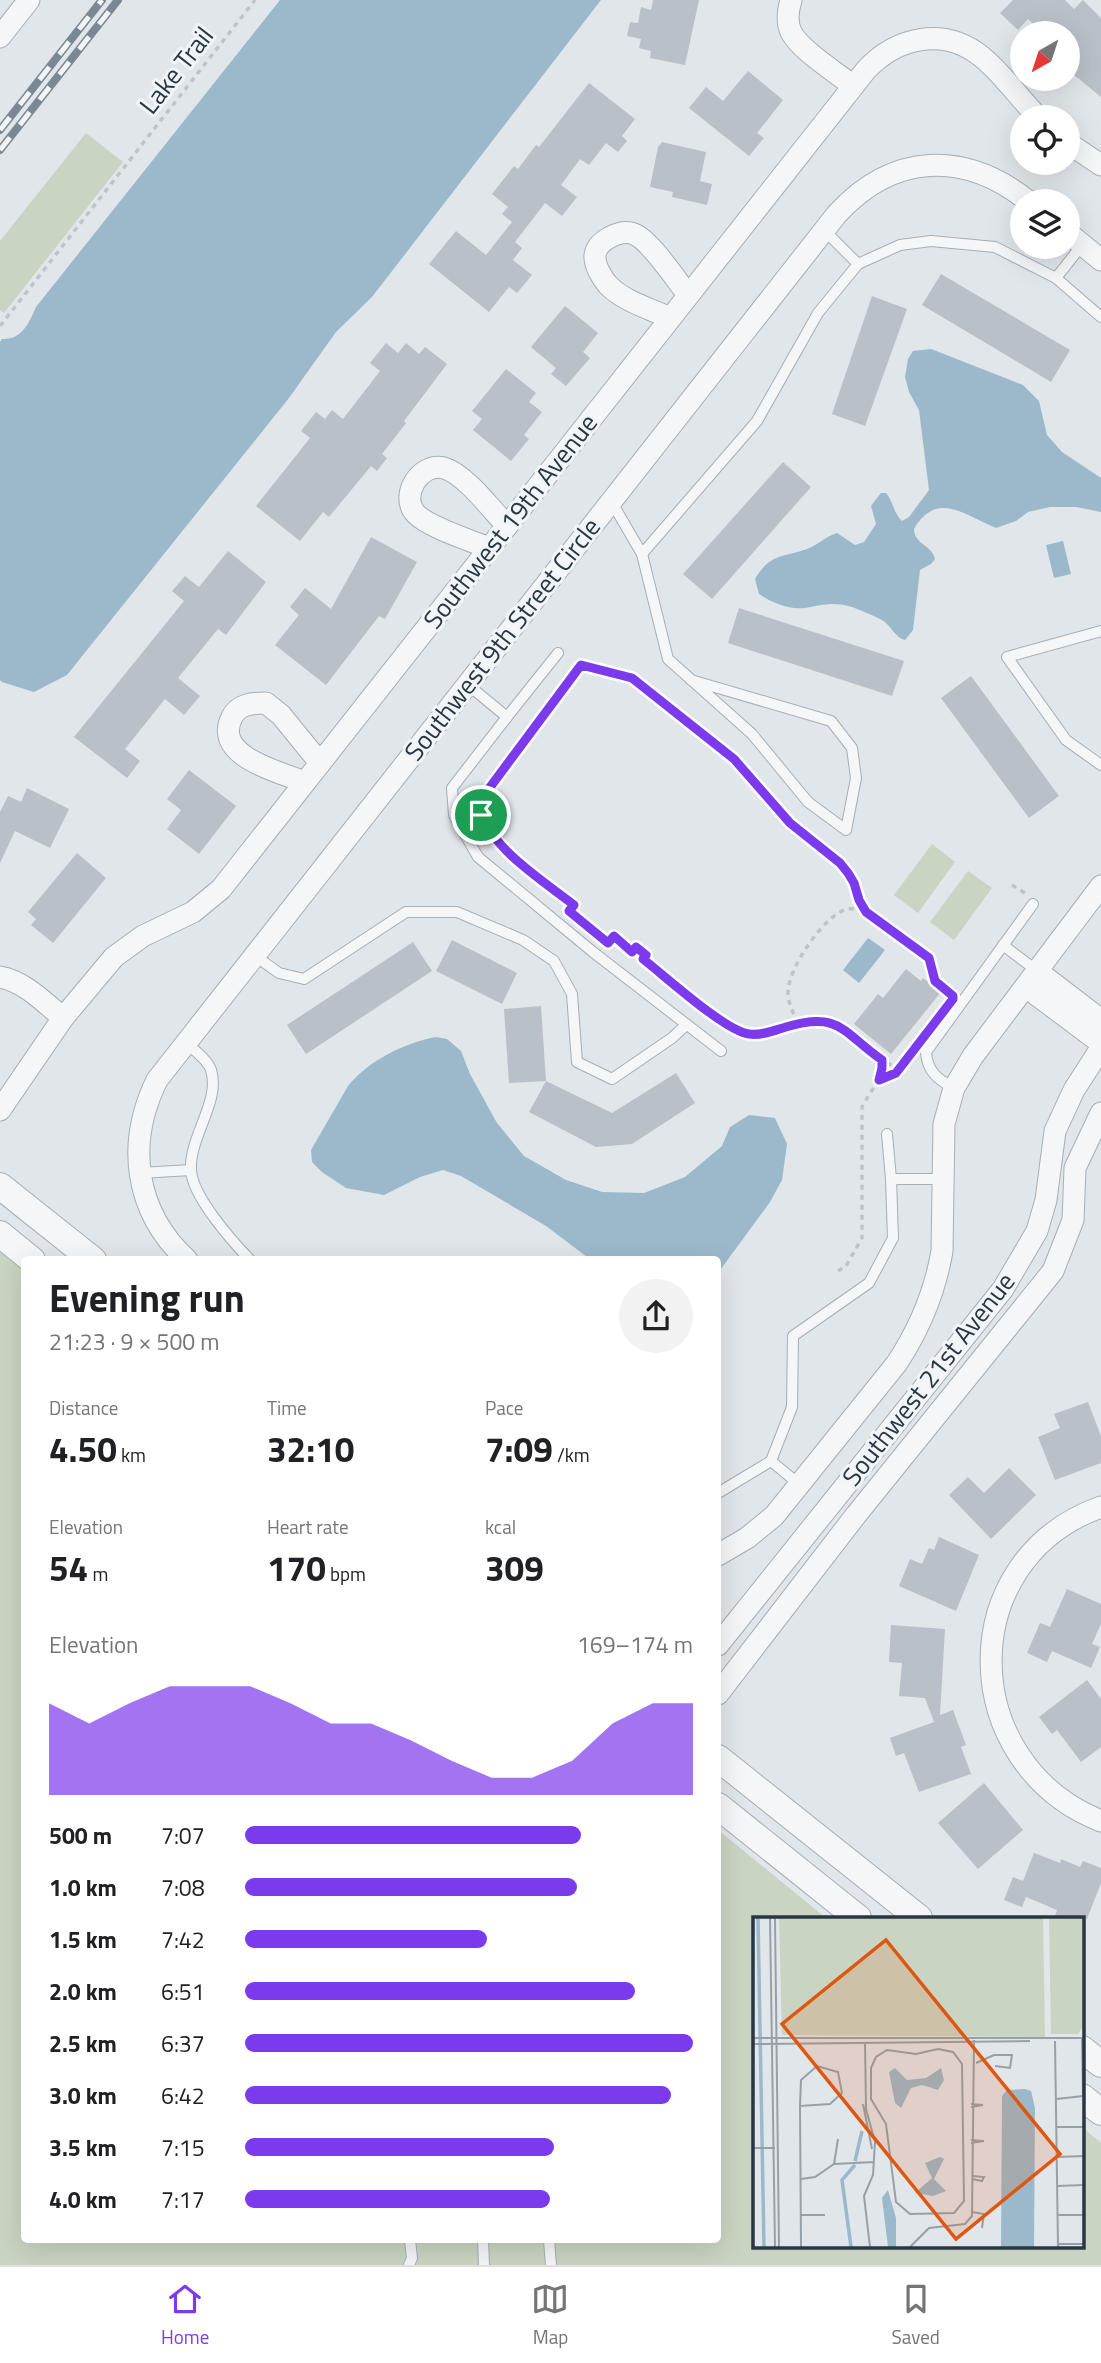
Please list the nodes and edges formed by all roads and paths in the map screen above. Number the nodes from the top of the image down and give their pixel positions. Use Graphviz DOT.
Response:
graph roads {
  1 [pos="28,0"];
  2 [pos="255,0"];
  3 [pos="792,0"];
  4 [pos="0,37"];
  5 [pos="853,86"];
  6 [pos="1027,105"];
  7 [pos="1080,151"];
  8 [pos="1099,164"];
  9 [pos="1012,189"];
  10 [pos="824,230"];
  11 [pos="1080,243"];
  12 [pos="1065,259"];
  13 [pos="1101,260"];
  14 [pos="858,264"];
  15 [pos="1056,278"];
  16 [pos="688,295"];
  17 [pos="1101,317"];
  18 [pos="670,318"];
  19 [pos="0,327"];
  20 [pos="611,501"];
  21 [pos="507,526"];
  22 [pos="489,548"];
  23 [pos="642,554"];
  24 [pos="1101,631"];
  25 [pos="558,653"];
  26 [pos="691,680"];
  27 [pos="467,684"];
  28 [pos="507,717"];
  29 [pos="320,763"];
  30 [pos="1101,765"];
  31 [pos="305,782"];
  32 [pos="1012,885"];
  33 [pos="1101,886"];
  34 [pos="1030,899"];
  35 [pos="866,912"];
  36 [pos="1003,946"];
  37 [pos="254,955"];
  38 [pos="0,977"];
  39 [pos="1032,979"];
  40 [pos="63,1018"];
  41 [pos="1101,1020"];
  42 [pos="798,1023"];
  43 [pos="687,1025"];
  44 [pos="186,1042"];
  45 [pos="1101,1043"];
  46 [pos="1101,1048"];
  47 [pos="721,1051"];
  48 [pos="882,1060"];
  49 [pos="902,1065"];
  50 [pos="879,1080"];
  51 [pos="954,1088"];
  52 [pos="0,1110"];
  53 [pos="1101,1112"];
  54 [pos="887,1134"];
  55 [pos="191,1170"];
  56 [pos="140,1173"];
  57 [pos="891,1179"];
  58 [pos="944,1179"];
  59 [pos="0,1186"];
  60 [pos="0,1234"];
  61 [pos="28,1256"];
  62 [pos="88,1256"];
  63 [pos="183,1256"];
  64 [pos="246,1256"];
  65 [pos="838,1271"];
  66 [pos="771,1461"];
  67 [pos="800,1485"];
  68 [pos="721,1491"];
  69 [pos="1101,1507"];
  70 [pos="721,1553"];
  71 [pos="721,1641"];
  72 [pos="721,1690"];
  73 [pos="721,1760"];
  74 [pos="721,1808"];
  75 [pos="1101,1821"];
  76 [pos="856,1917"];
  77 [pos="917,1917"];
  78 [pos="1084,2051"];
  79 [pos="1101,2064"];
  80 [pos="1084,2099"];
  81 [pos="1101,2112"];
  82 [pos="410,2243"];
  83 [pos="483,2243"];
  84 [pos="549,2243"];
  85 [pos="410,2265"];
  86 [pos="484,2265"];
  87 [pos="551,2265"];
  1 -- 4 [label="street"];
  2 -- 19 [label="path, Lake Trail"];
  3 -- 5 [label="street"];
  5 -- 6 [label="street, Southwest 19th Avenue"];
  5 -- 16 [label="street, Southwest 19th Avenue"];
  7 -- 8 [label="street"];
  9 -- 10 [label="street, Southwest 9th Street Circle"];
  10 -- 14 [label="lane"];
  10 -- 20 [label="street, Southwest 9th Street Circle"];
  11 -- 13 [label="street"];
  12 -- 15 [label="lane"];
  14 -- 15 [label="lane"];
  14 -- 23 [label="lane"];
  15 -- 17 [label="lane"];
  16 -- 18 [label="street, Southwest 19th Avenue"];
  16 -- 18 [label="street"];
  18 -- 21 [label="street, Southwest 19th Avenue"];
  20 -- 23 [label="lane"];
  20 -- 27 [label="street, Southwest 9th Street Circle"];
  21 -- 22 [label="street, Southwest 19th Avenue"];
  21 -- 22 [label="street"];
  22 -- 29 [label="street, Southwest 19th Avenue"];
  23 -- 26 [label="lane"];
  24 -- 30 [label="lane"];
  25 -- 28 [label="lane"];
  26 -- 26 [label="lane"];
  27 -- 28 [label="lane"];
  27 -- 37 [label="street, Southwest 9th Street Circle"];
  28 -- 43 [label="lane"];
  29 -- 31 [label="street, Southwest 19th Avenue"];
  29 -- 31 [label="street"];
  31 -- 40 [label="street, Southwest 19th Avenue"];
  32 -- 34 [label="path"];
  33 -- 39 [label="street"];
  34 -- 36 [label="lane"];
  35 -- 42 [label="path"];
  35 -- 42 [label="path"];
  35 -- 49 [label="path"];
  36 -- 39 [label="lane"];
  36 -- 51 [label="lane"];
  37 -- 43 [label="lane"];
  37 -- 44 [label="street, Southwest 9th Street Circle"];
  38 -- 40 [label="street"];
  39 -- 41 [label="street"];
  39 -- 45 [label="street"];
  39 -- 51 [label="street"];
  40 -- 52 [label="street, Southwest 19th Avenue"];
  42 -- 48 [label="path"];
  43 -- 47 [label="lane"];
  44 -- 55 [label="lane"];
  44 -- 56 [label="street, Southwest 9th Street Circle"];
  46 -- 71 [label="street, Southwest 21st Avenue"];
  48 -- 49 [label="path"];
  48 -- 50 [label="path"];
  49 -- 50 [label="path"];
  50 -- 65 [label="path"];
  51 -- 58 [label="street"];
  53 -- 72 [label="street, Southwest 21st Avenue"];
  54 -- 57 [label="lane"];
  55 -- 56 [label="lane"];
  55 -- 64 [label="lane"];
  56 -- 63 [label="street, Southwest 9th Street Circle"];
  57 -- 58 [label="lane"];
  57 -- 66 [label="lane"];
  58 -- 67 [label="street"];
  59 -- 62 [label="street"];
  60 -- 61 [label="street"];
  66 -- 67 [label="lane"];
  66 -- 68 [label="lane"];
  67 -- 70 [label="street"];
  69 -- 75 [label="street"];
  73 -- 77 [label="street"];
  74 -- 76 [label="street"];
  78 -- 79 [label="street"];
  80 -- 81 [label="street"];
  82 -- 85 [label="lane"];
  83 -- 86 [label="lane"];
  84 -- 87 [label="lane"];
}
